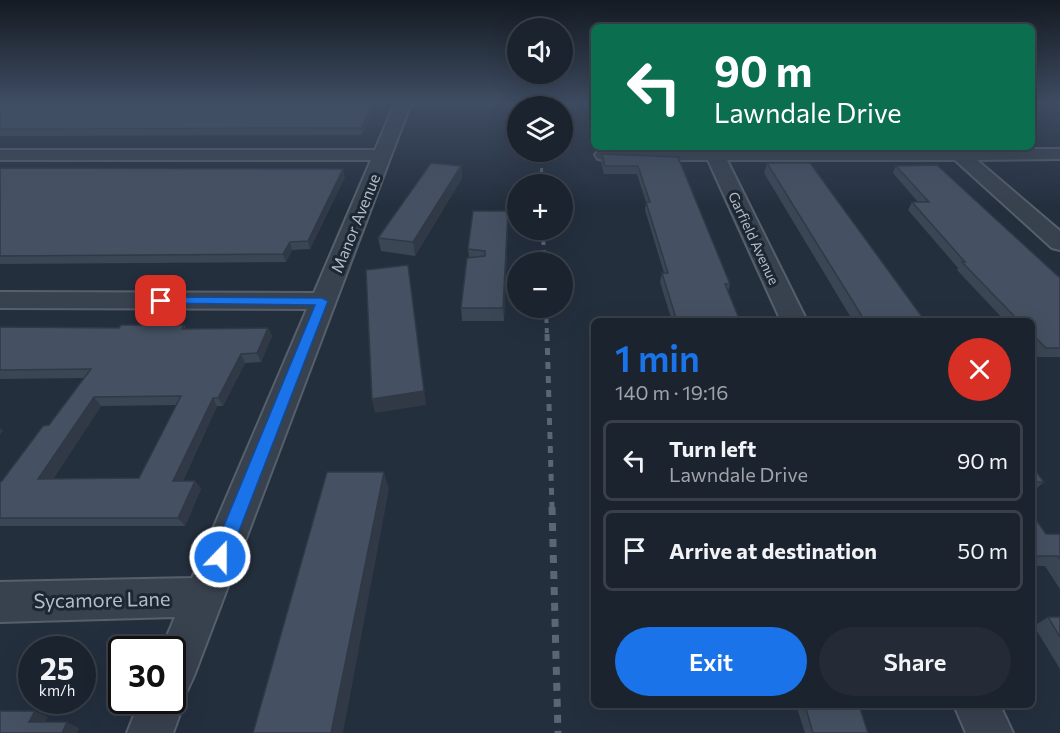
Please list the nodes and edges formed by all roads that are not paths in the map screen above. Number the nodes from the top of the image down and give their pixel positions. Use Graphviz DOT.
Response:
graph roads {
  1 [pos="390,137"];
  2 [pos="710,151"];
  3 [pos="955,151"];
  4 [pos="1060,154"];
  5 [pos="0,155"];
  6 [pos="382,155"];
  7 [pos="604,155"];
  8 [pos="1060,243"];
  9 [pos="0,300"];
  10 [pos="322,301"];
  11 [pos="793,318"];
  12 [pos="204,597"];
  13 [pos="0,602"];
  14 [pos="186,641"];
  15 [pos="978,708"];
  16 [pos="157,714"];
  17 [pos="150,733"];
  18 [pos="990,733"];
  1 -- 6 [label="street, Manor Avenue"];
  2 -- 3 [label="street"];
  2 -- 7 [label="street"];
  2 -- 11 [label="street, Garfield Avenue"];
  3 -- 4 [label="street"];
  3 -- 8 [label="street"];
  5 -- 6 [label="street"];
  6 -- 10 [label="street, Manor Avenue"];
  9 -- 10 [label="street"];
  10 -- 12 [label="street, Manor Avenue"];
  12 -- 13 [label="street, Sycamore Lane"];
  12 -- 14 [label="street, Manor Avenue"];
  15 -- 18 [label="street"];
  16 -- 17 [label="street"];
}
